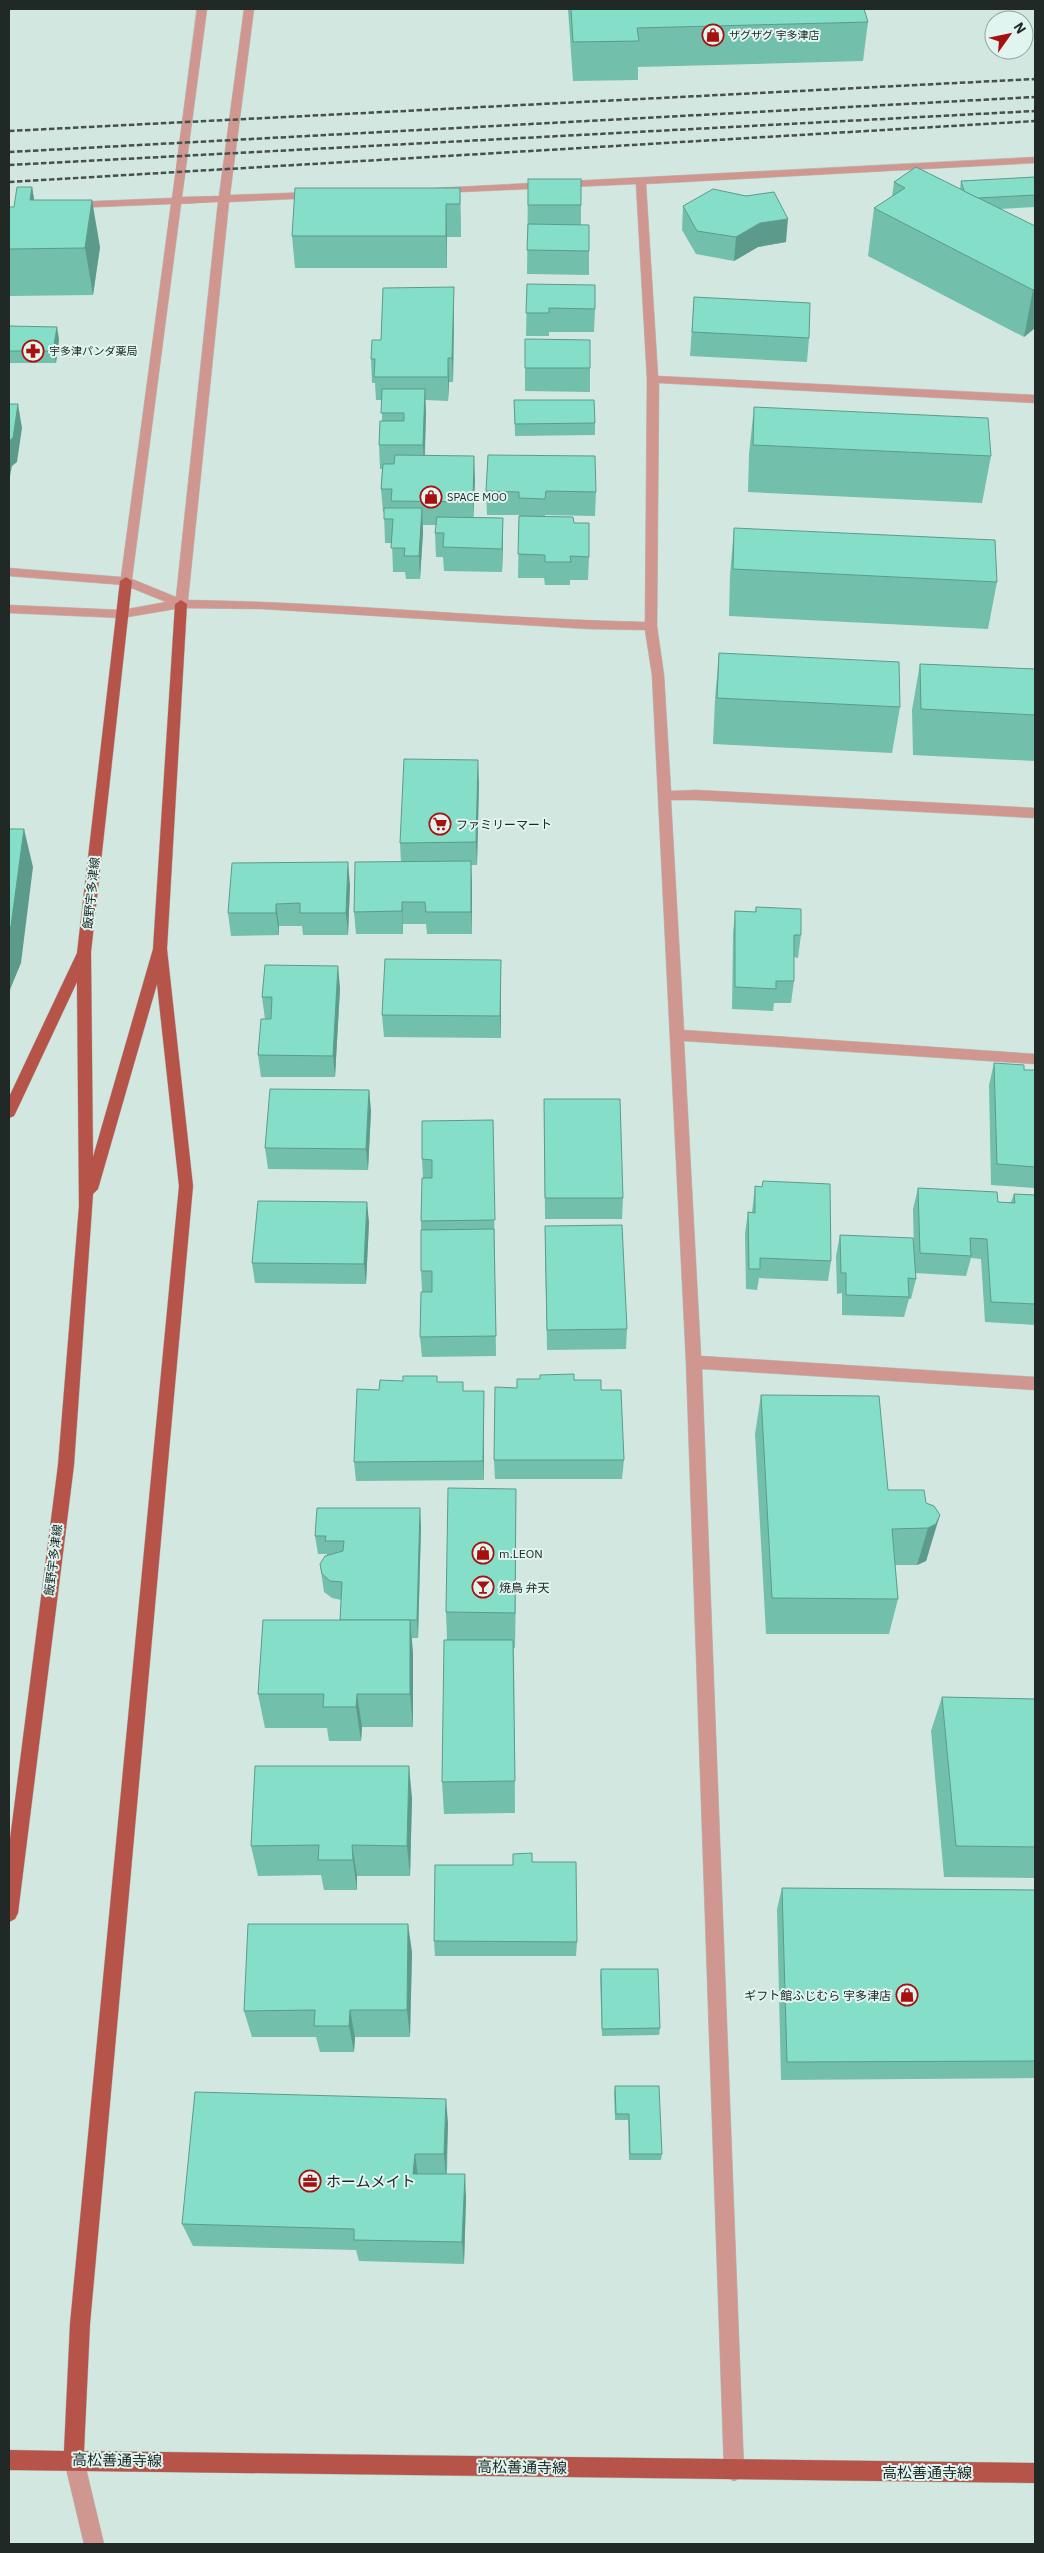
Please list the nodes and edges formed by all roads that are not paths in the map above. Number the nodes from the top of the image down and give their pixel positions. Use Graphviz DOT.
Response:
graph roads {
  1 [pos="202,9"];
  2 [pos="249,9"];
  3 [pos="1035,160"];
  4 [pos="641,182"];
  5 [pos="424,190"];
  6 [pos="325,194"];
  7 [pos="224,199"];
  8 [pos="177,201"];
  9 [pos="65,206"];
  10 [pos="653,379"];
  11 [pos="1035,399"];
  12 [pos="9,572"];
  13 [pos="126,582"];
  14 [pos="181,604"];
  15 [pos="9,609"];
  16 [pos="122,614"];
  17 [pos="651,626"];
  18 [pos="664,796"];
  19 [pos="1035,813"];
  20 [pos="160,949"];
  21 [pos="84,952"];
  22 [pos="676,1036"];
  23 [pos="1035,1059"];
  24 [pos="9,1112"];
  25 [pos="86,1206"];
  26 [pos="694,1362"];
  27 [pos="1035,1383"];
  28 [pos="9,1913"];
  29 [pos="9,2460"];
  30 [pos="74,2460"];
  31 [pos="734,2471"];
  32 [pos="1035,2473"];
  33 [pos="94,2544"];
  1 -- 8 [label="street"];
  2 -- 7 [label="street"];
  3 -- 4 [label="street"];
  4 -- 5 [label="street"];
  4 -- 10 [label="street"];
  6 -- 7 [label="street"];
  7 -- 8 [label="street"];
  7 -- 14 [label="street"];
  8 -- 9 [label="street"];
  8 -- 13 [label="street"];
  10 -- 11 [label="street"];
  10 -- 17 [label="street"];
  12 -- 13 [label="street"];
  13 -- 14 [label="street"];
  13 -- 16 [label="main road, 飯野宇多津線"];
  14 -- 16 [label="street"];
  14 -- 17 [label="street"];
  14 -- 20 [label="main road, 飯野宇多津線"];
  15 -- 16 [label="street"];
  16 -- 21 [label="main road, 飯野宇多津線"];
  17 -- 18 [label="street"];
  18 -- 19 [label="street"];
  18 -- 22 [label="street"];
  20 -- 25 [label="main road, 飯野宇多津線"];
  20 -- 30 [label="main road"];
  21 -- 24 [label="main road"];
  21 -- 25 [label="main road, 飯野宇多津線"];
  22 -- 23 [label="street"];
  22 -- 26 [label="street"];
  25 -- 28 [label="main road, 飯野宇多津線"];
  26 -- 27 [label="street"];
  26 -- 31 [label="street"];
  29 -- 30 [label="main road, 高松善通寺線"];
  30 -- 31 [label="main road, 高松善通寺線"];
  30 -- 33 [label="street"];
  31 -- 32 [label="main road, 高松善通寺線"];
}
